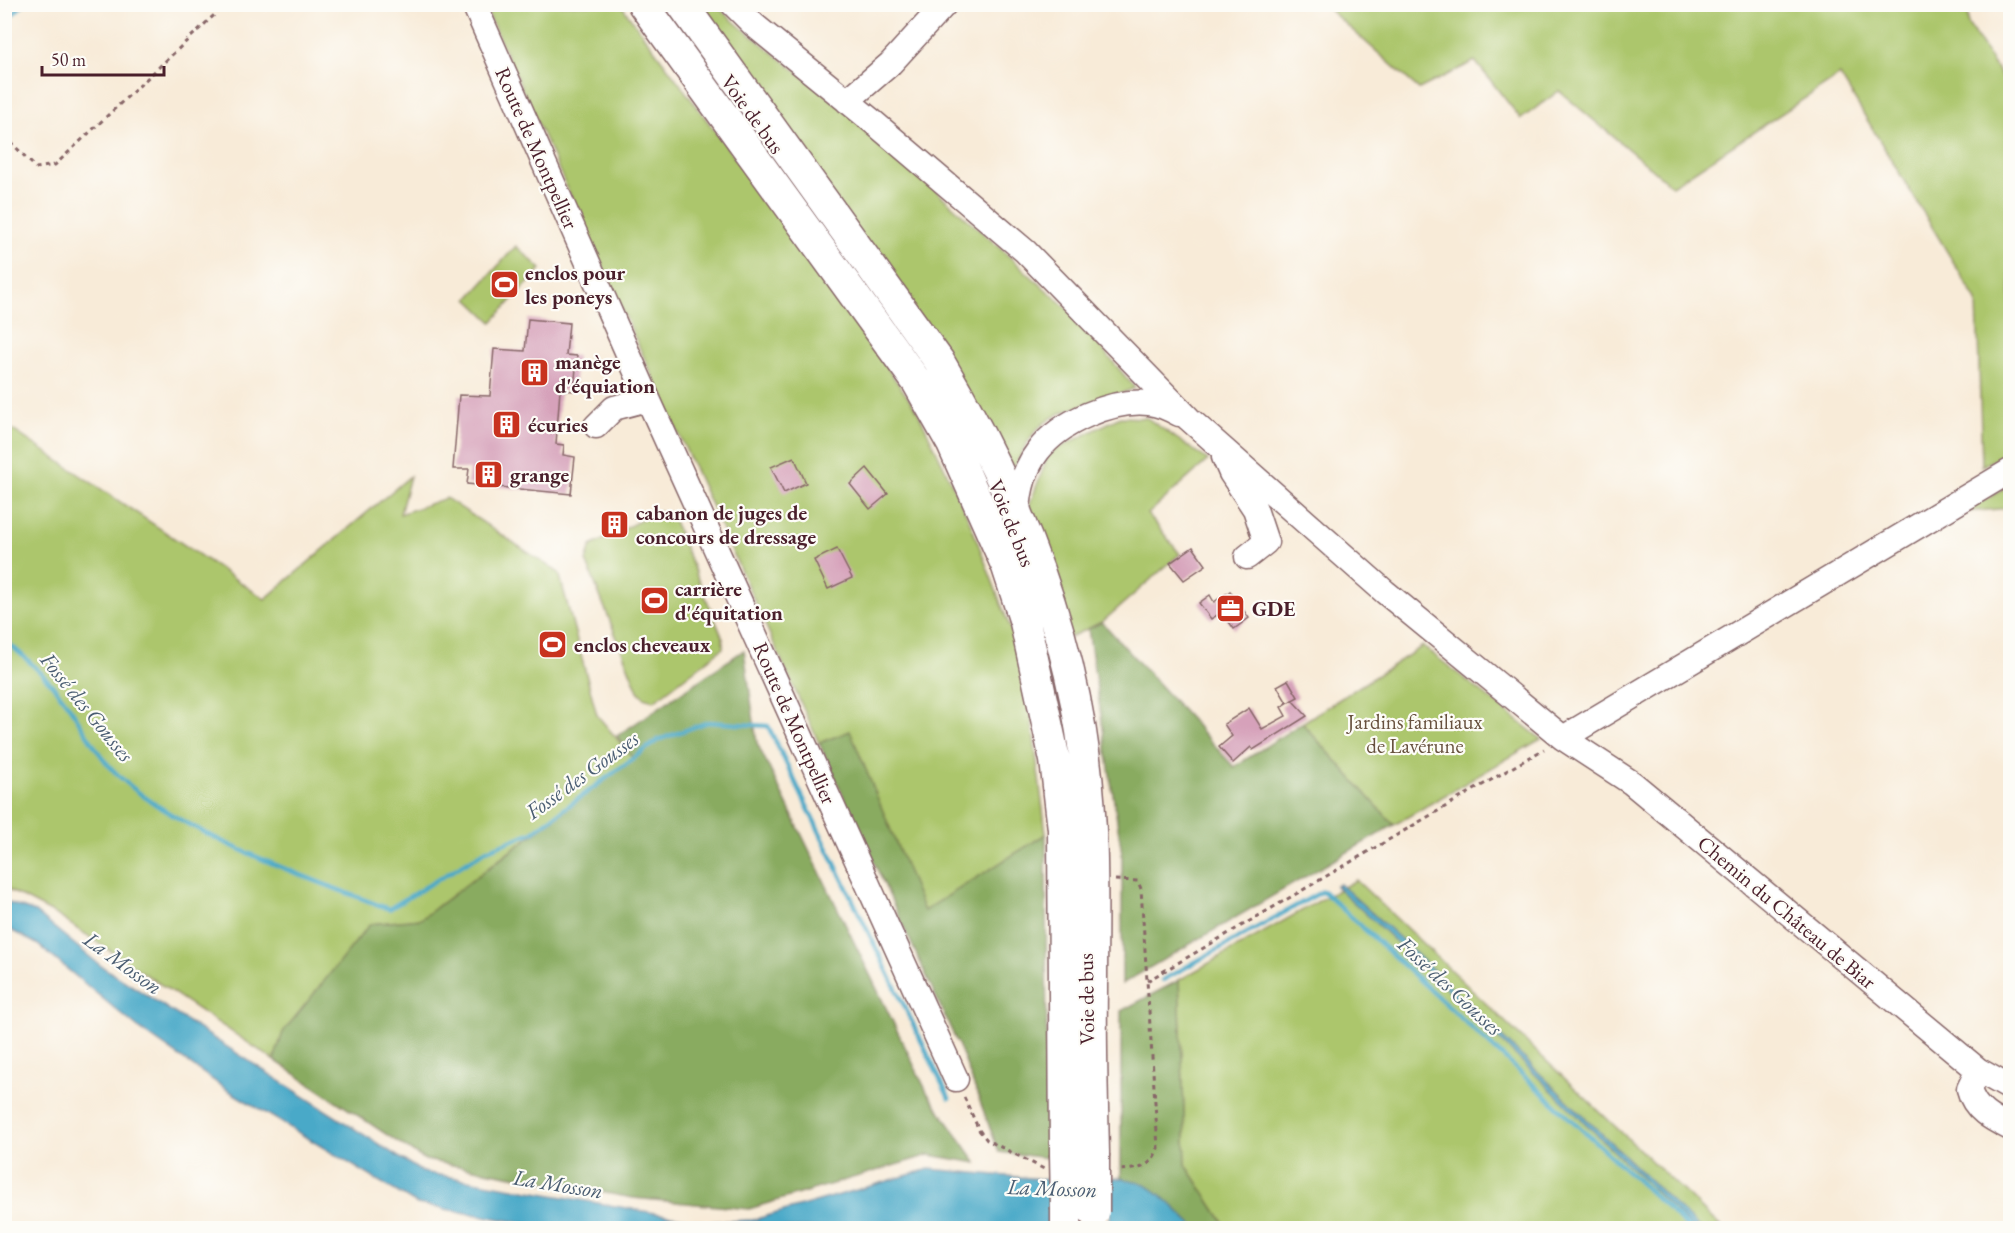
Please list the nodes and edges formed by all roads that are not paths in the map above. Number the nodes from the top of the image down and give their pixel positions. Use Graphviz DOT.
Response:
graph roads {
  1 [pos="474,4"];
  2 [pos="682,4"];
  3 [pos="733,4"];
  4 [pos="945,4"];
  5 [pos="644,6"];
  6 [pos="847,100"];
  7 [pos="1144,373"];
  8 [pos="648,399"];
  9 [pos="1150,403"];
  10 [pos="1189,419"];
  11 [pos="596,426"];
  12 [pos="1220,447"];
  13 [pos="2010,471"];
  14 [pos="1017,512"];
  15 [pos="1247,557"];
  16 [pos="1563,738"];
  17 [pos="1978,1070"];
  18 [pos="956,1079"];
  19 [pos="2010,1088"];
  20 [pos="2010,1128"];
  21 [pos="1082,1160"];
  22 [pos="1084,1224"];
  1 -- 8 [label="street, Route de Montpellier"];
  2 -- 14 [label="main road"];
  3 -- 6 [label="street"];
  4 -- 6 [label="street"];
  5 -- 21 [label="main road"];
  6 -- 7 [label="street"];
  7 -- 9 [label="street"];
  7 -- 10 [label="street"];
  8 -- 11 [label="street"];
  8 -- 18 [label="street, Route de Montpellier"];
  9 -- 10 [label="street"];
  9 -- 14 [label="street"];
  10 -- 12 [label="street, Chemin du Château de Biar"];
  12 -- 15 [label="street"];
  12 -- 16 [label="street, Chemin du Château de Biar"];
  13 -- 16 [label="street"];
  14 -- 21 [label="main road"];
  16 -- 17 [label="street, Chemin du Château de Biar"];
  17 -- 19 [label="street, Chemin du Château de Biar"];
  17 -- 20 [label="street"];
  21 -- 22 [label="main road, bridge"];
}
